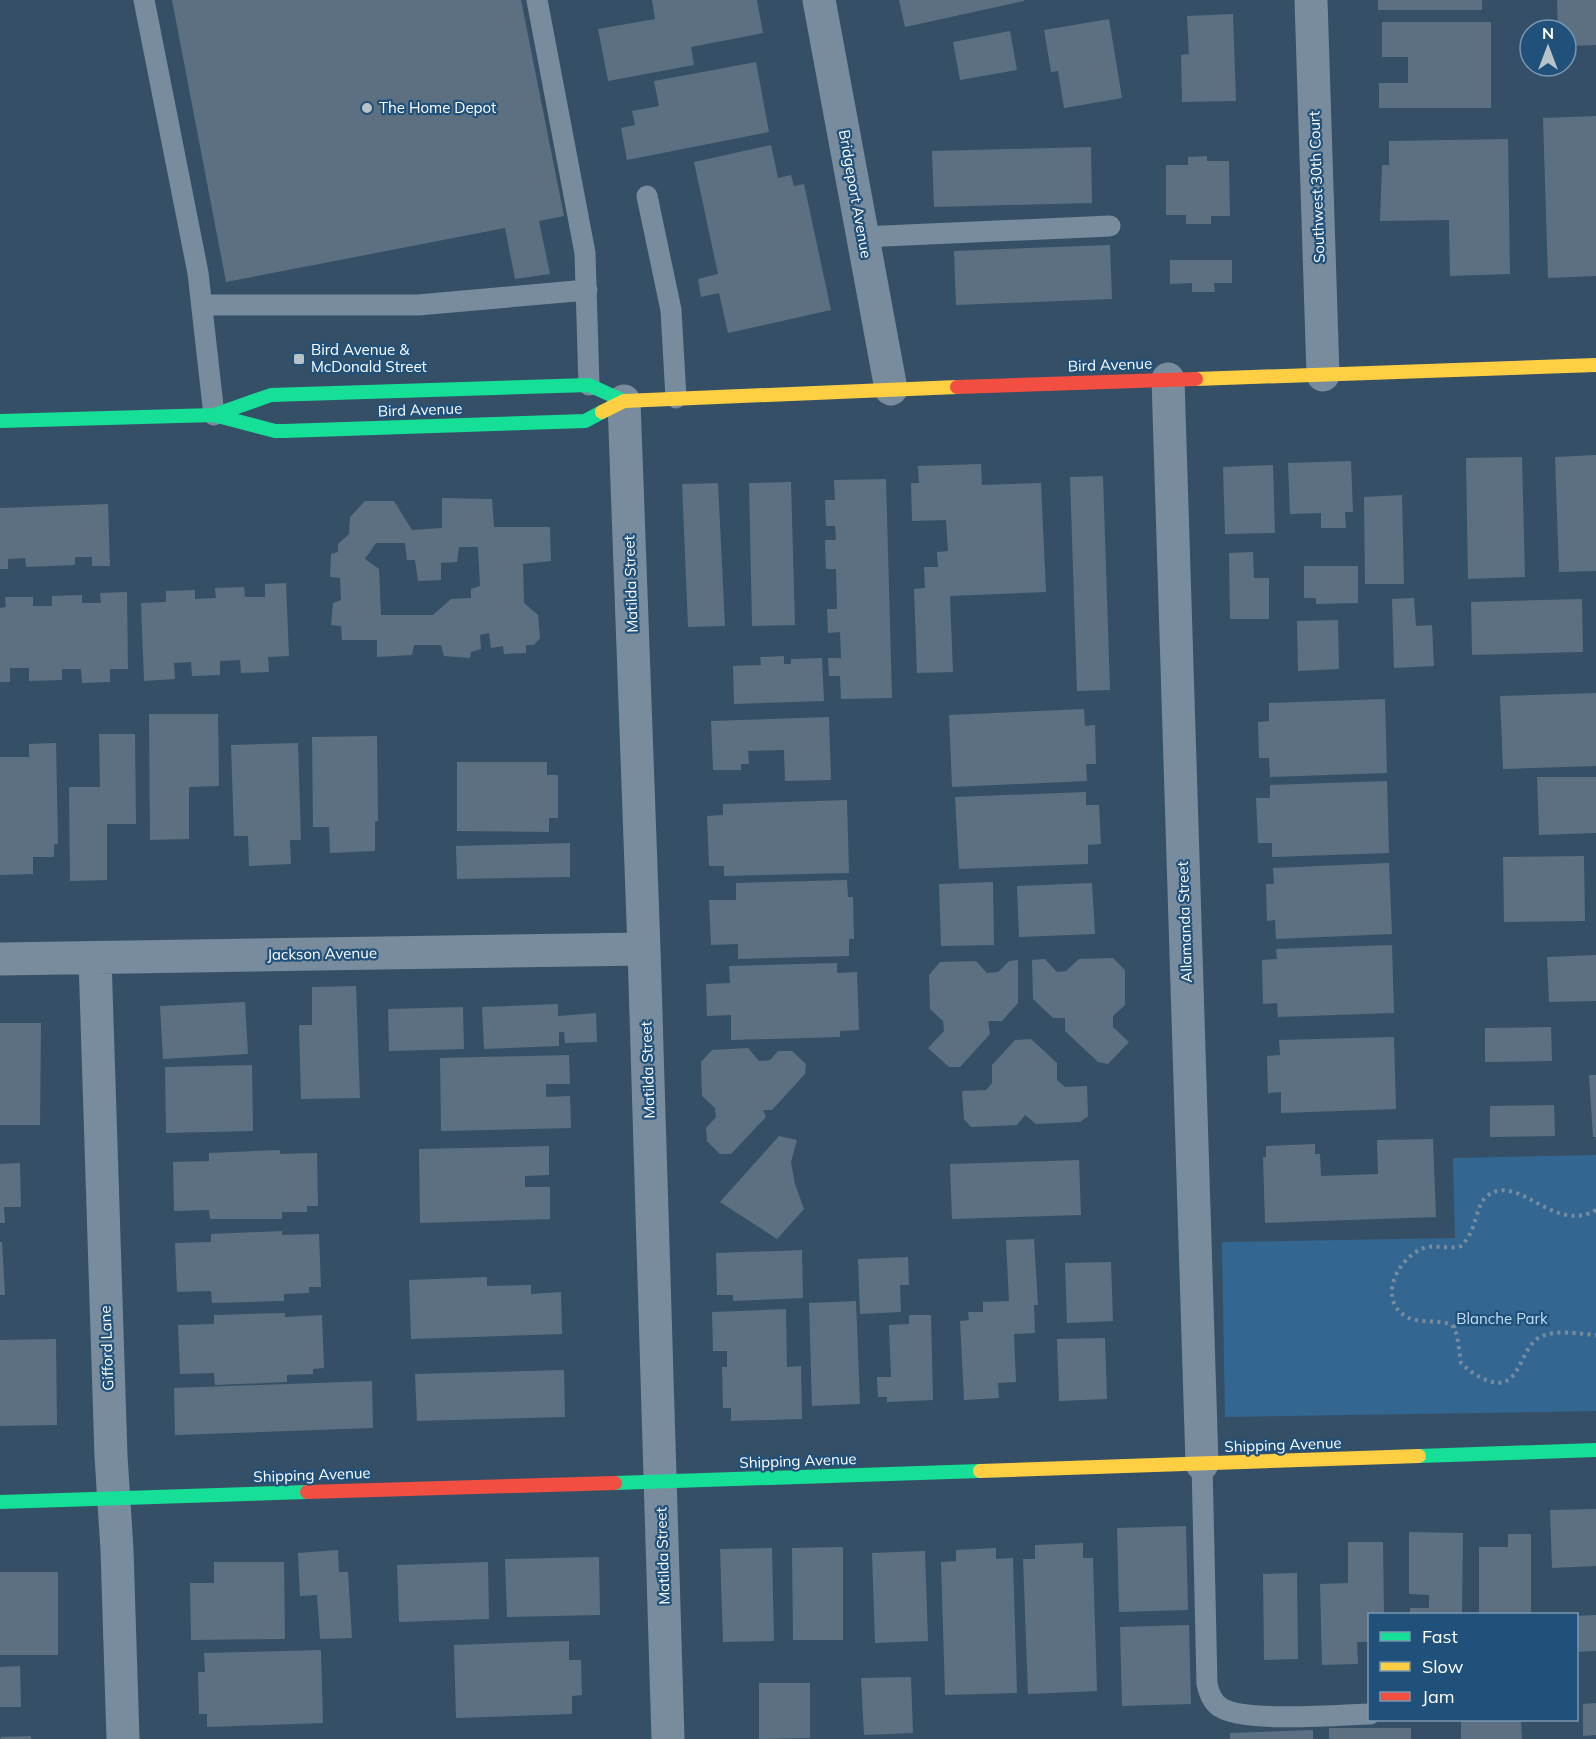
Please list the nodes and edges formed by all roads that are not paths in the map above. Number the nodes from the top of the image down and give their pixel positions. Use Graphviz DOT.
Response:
graph roads {
  1 [pos="144,0"];
  2 [pos="537,0"];
  3 [pos="819,0"];
  4 [pos="1311,0"];
  5 [pos="647,196"];
  6 [pos="1110,226"];
  7 [pos="862,237"];
  8 [pos="587,290"];
  9 [pos="202,304"];
  10 [pos="1596,365"];
  11 [pos="1323,375"];
  12 [pos="1168,379"];
  13 [pos="589,385"];
  14 [pos="891,389"];
  15 [pos="676,398"];
  16 [pos="624,401"];
  17 [pos="214,415"];
  18 [pos="0,421"];
  19 [pos="644,949"];
  20 [pos="95,958"];
  21 [pos="0,959"];
  22 [pos="1596,1450"];
  23 [pos="1202,1464"];
  24 [pos="661,1481"];
  25 [pos="114,1498"];
  26 [pos="0,1502"];
  27 [pos="1368,1714"];
  28 [pos="123,1739"];
  29 [pos="668,1739"];
  1 -- 9 [label="lane"];
  2 -- 8 [label="lane"];
  3 -- 7 [label="street, Bridgeport Avenue"];
  4 -- 11 [label="street, Southwest 30th Court"];
  5 -- 15 [label="lane"];
  6 -- 7 [label="lane"];
  7 -- 14 [label="street, Bridgeport Avenue"];
  8 -- 9 [label="lane"];
  8 -- 13 [label="lane"];
  9 -- 17 [label="lane"];
  10 -- 11 [label="street, Bird Avenue"];
  11 -- 12 [label="street, Bird Avenue"];
  12 -- 14 [label="street, Bird Avenue"];
  12 -- 23 [label="street, Allamanda Street"];
  13 -- 16 [label="street, Bird Avenue"];
  13 -- 17 [label="street, Bird Avenue"];
  14 -- 15 [label="street, Bird Avenue"];
  15 -- 16 [label="street, Bird Avenue"];
  16 -- 17 [label="street, Bird Avenue"];
  16 -- 19 [label="street, Matilda Street"];
  17 -- 18 [label="street, Bird Avenue"];
  19 -- 20 [label="street, Jackson Avenue"];
  19 -- 24 [label="street, Matilda Street"];
  20 -- 21 [label="street, Jackson Avenue"];
  20 -- 25 [label="street, Gifford Lane"];
  22 -- 23 [label="street, Shipping Avenue"];
  23 -- 24 [label="street, Shipping Avenue"];
  23 -- 27 [label="lane"];
  24 -- 25 [label="street, Shipping Avenue"];
  24 -- 29 [label="street, Matilda Street"];
  25 -- 26 [label="street, Shipping Avenue"];
  25 -- 28 [label="street, Gifford Lane"];
}
